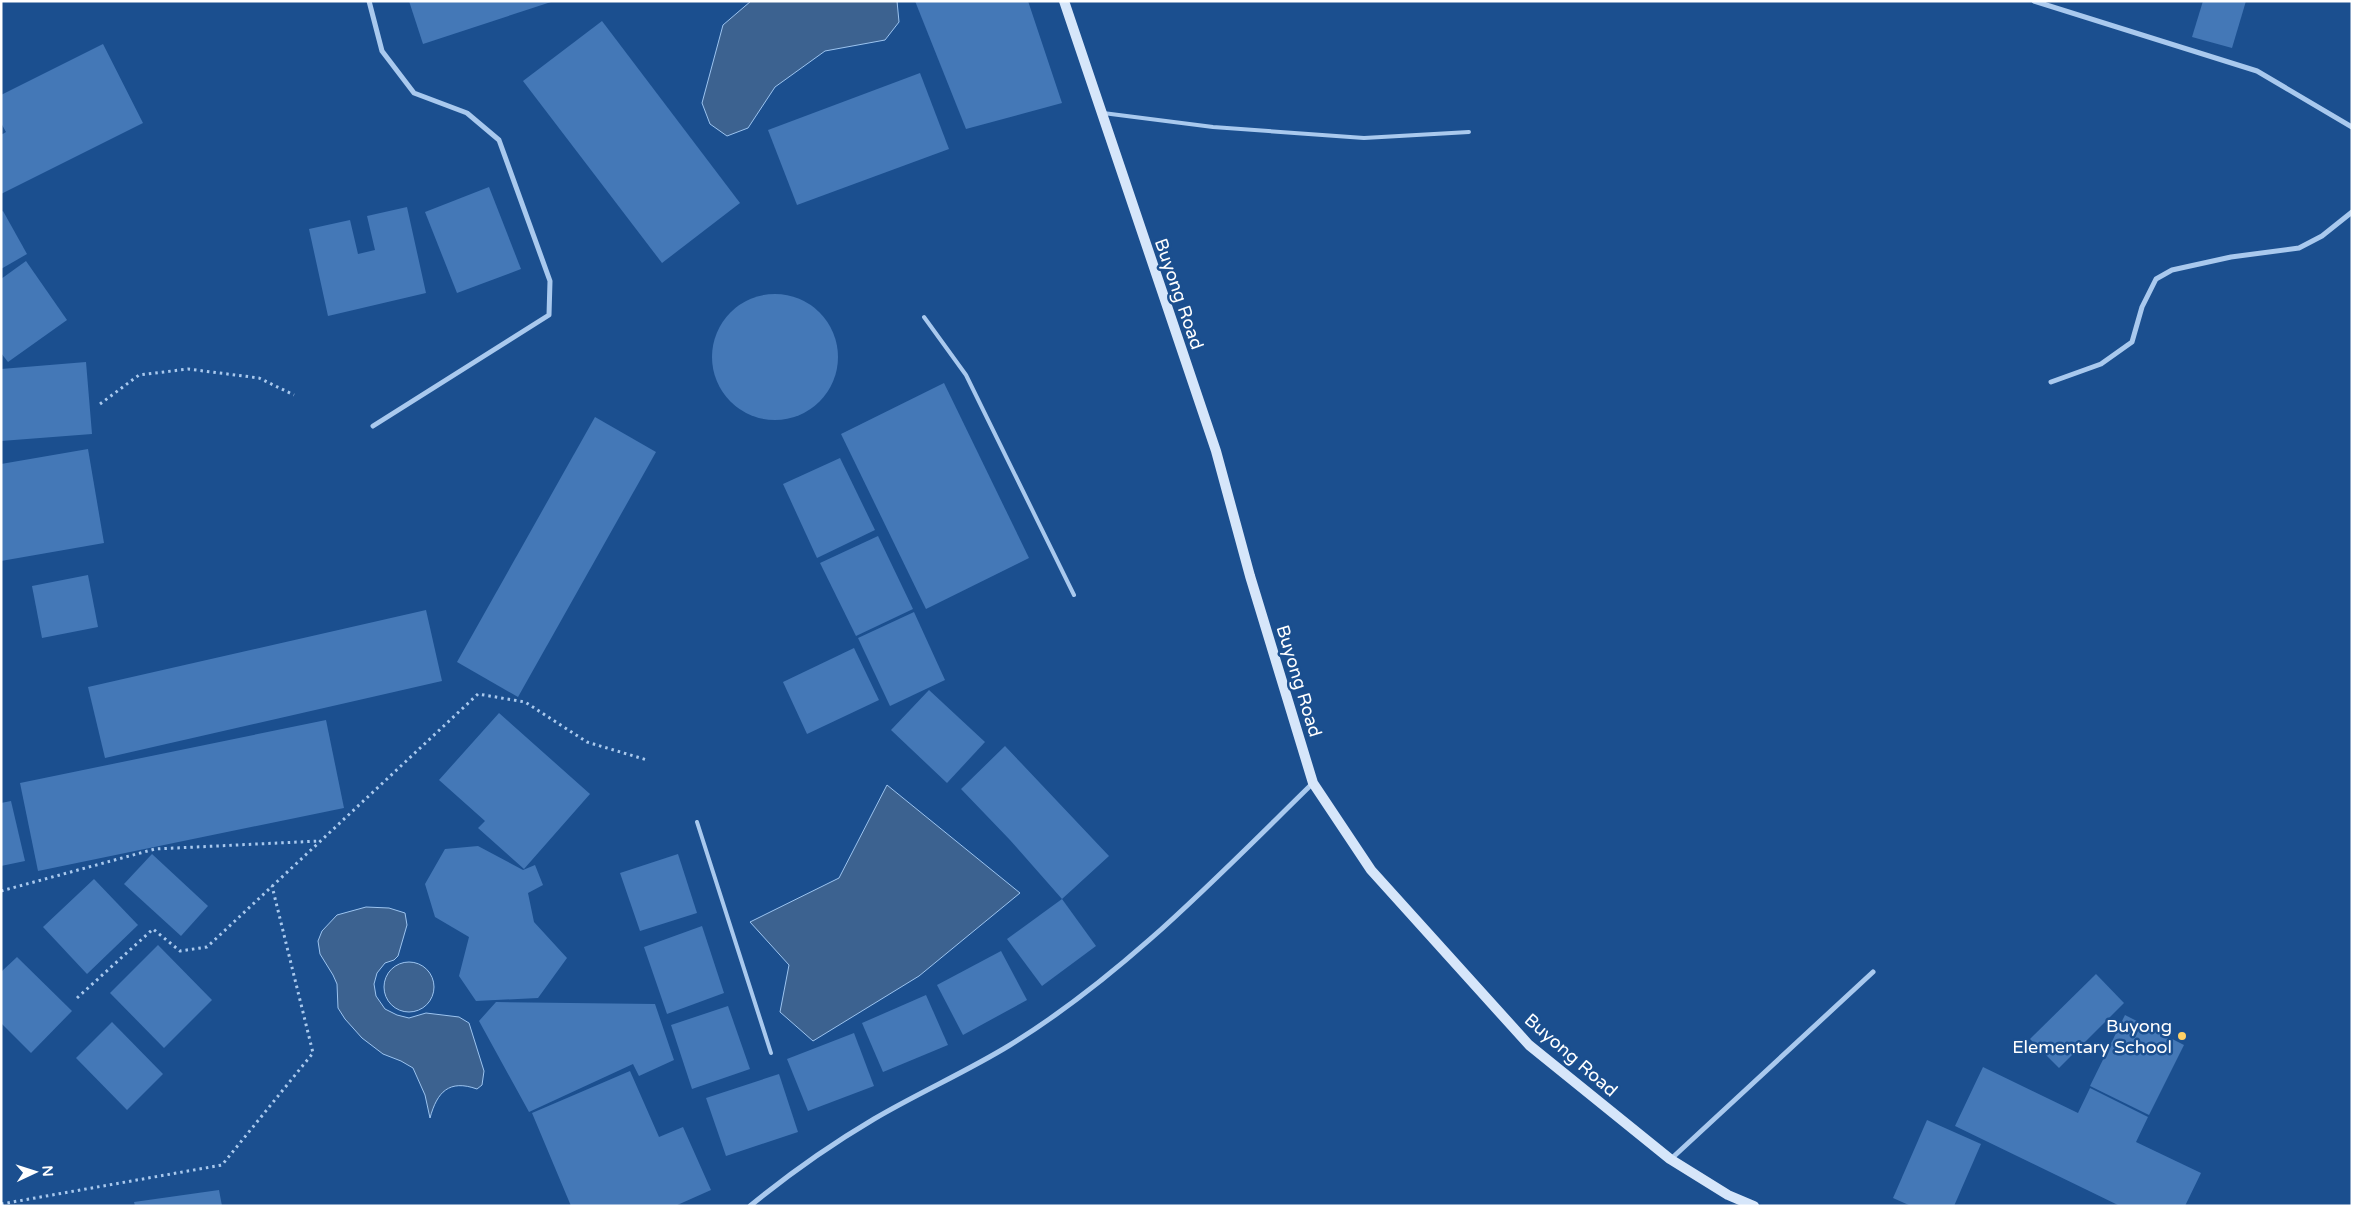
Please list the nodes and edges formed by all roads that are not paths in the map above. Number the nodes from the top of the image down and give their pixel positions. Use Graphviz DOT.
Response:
graph roads {
  1 [pos="369,1"];
  2 [pos="1064,1"];
  3 [pos="2034,1"];
  4 [pos="1101,113"];
  5 [pos="2352,127"];
  6 [pos="1469,132"];
  7 [pos="2352,212"];
  8 [pos="924,317"];
  9 [pos="2051,382"];
  10 [pos="372,426"];
  11 [pos="1074,595"];
  12 [pos="1313,783"];
  13 [pos="697,822"];
  14 [pos="1873,972"];
  15 [pos="771,1053"];
  16 [pos="1670,1160"];
  17 [pos="750,1206"];
  18 [pos="1754,1206"];
  1 -- 10 [label="street"];
  2 -- 4 [label="street, Buyong Road"];
  3 -- 5 [label="street"];
  4 -- 6 [label="lane"];
  4 -- 12 [label="street, Buyong Road"];
  7 -- 9 [label="street"];
  8 -- 11 [label="lane"];
  12 -- 16 [label="street, Buyong Road"];
  12 -- 17 [label="street"];
  13 -- 15 [label="lane"];
  14 -- 16 [label="street"];
  16 -- 18 [label="street, Buyong Road"];
}
